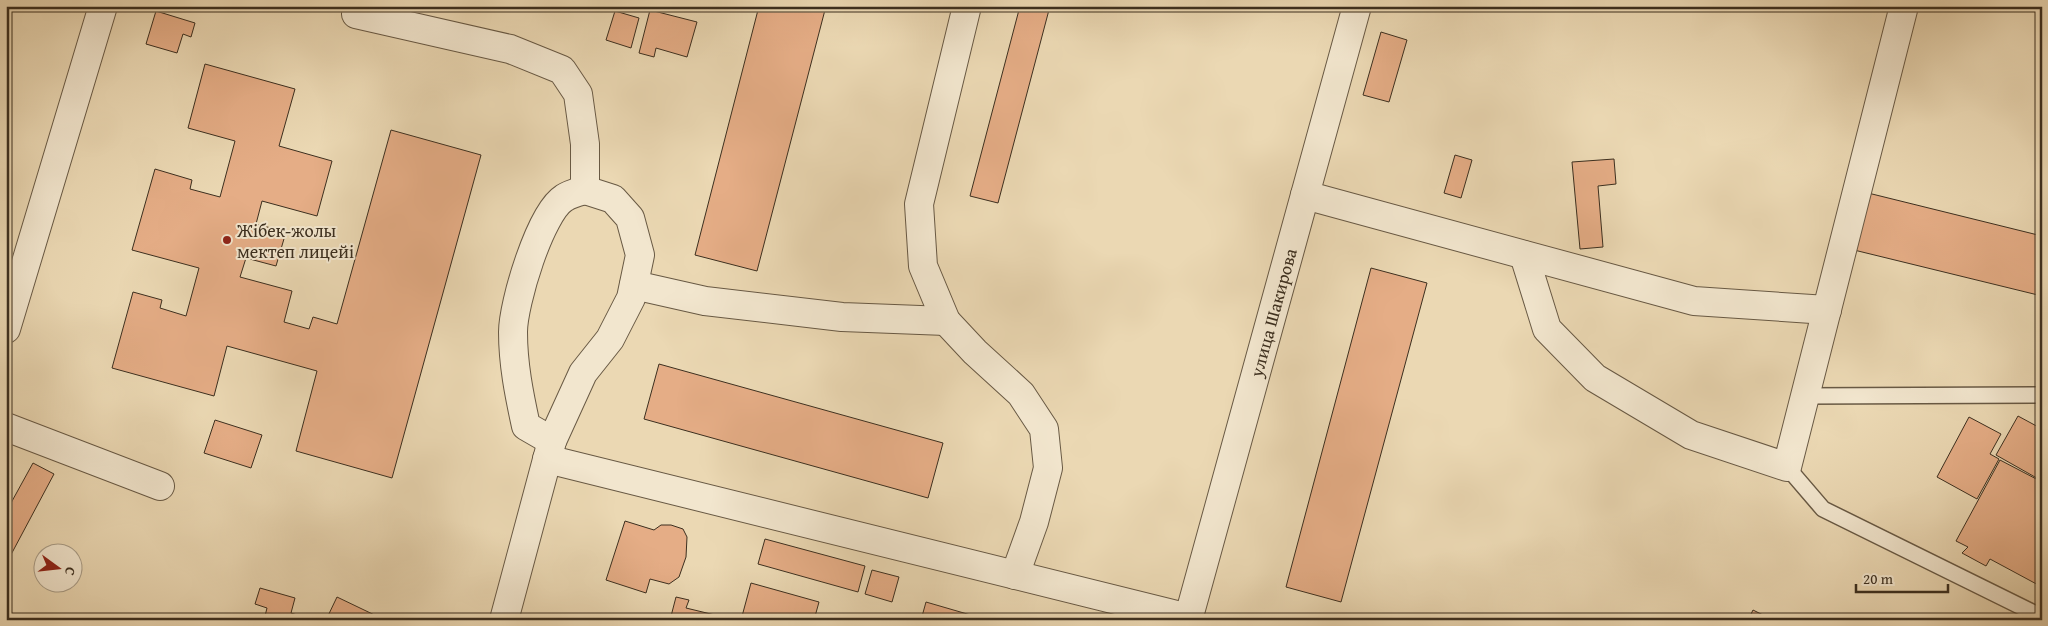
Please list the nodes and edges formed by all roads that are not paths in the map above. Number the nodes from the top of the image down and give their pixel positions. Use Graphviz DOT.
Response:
graph roads {
  1 [pos="103,6"];
  2 [pos="967,6"];
  3 [pos="1358,6"];
  4 [pos="1904,6"];
  5 [pos="356,14"];
  6 [pos="585,190"];
  7 [pos="1305,195"];
  8 [pos="1524,255"];
  9 [pos="634,285"];
  10 [pos="1827,310"];
  11 [pos="946,321"];
  12 [pos="6,329"];
  13 [pos="2042,395"];
  14 [pos="1806,396"];
  15 [pos="6,426"];
  16 [pos="549,450"];
  17 [pos="1787,467"];
  18 [pos="160,486"];
  19 [pos="1016,575"];
  20 [pos="2042,616"];
  21 [pos="1188,619"];
  22 [pos="504,620"];
  1 -- 12 [label="street"];
  2 -- 11 [label="street"];
  3 -- 7 [label="street, улица Шакирова"];
  4 -- 10 [label="street"];
  5 -- 6 [label="street"];
  6 -- 9 [label="street"];
  6 -- 16 [label="street"];
  7 -- 8 [label="street"];
  7 -- 21 [label="street, улица Шакирова"];
  8 -- 10 [label="street"];
  8 -- 17 [label="street"];
  9 -- 11 [label="street"];
  9 -- 16 [label="street"];
  10 -- 14 [label="street"];
  11 -- 19 [label="street"];
  13 -- 14 [label="lane"];
  14 -- 17 [label="street"];
  15 -- 18 [label="street"];
  16 -- 19 [label="street"];
  16 -- 22 [label="street"];
  17 -- 20 [label="lane"];
  19 -- 21 [label="street"];
}
